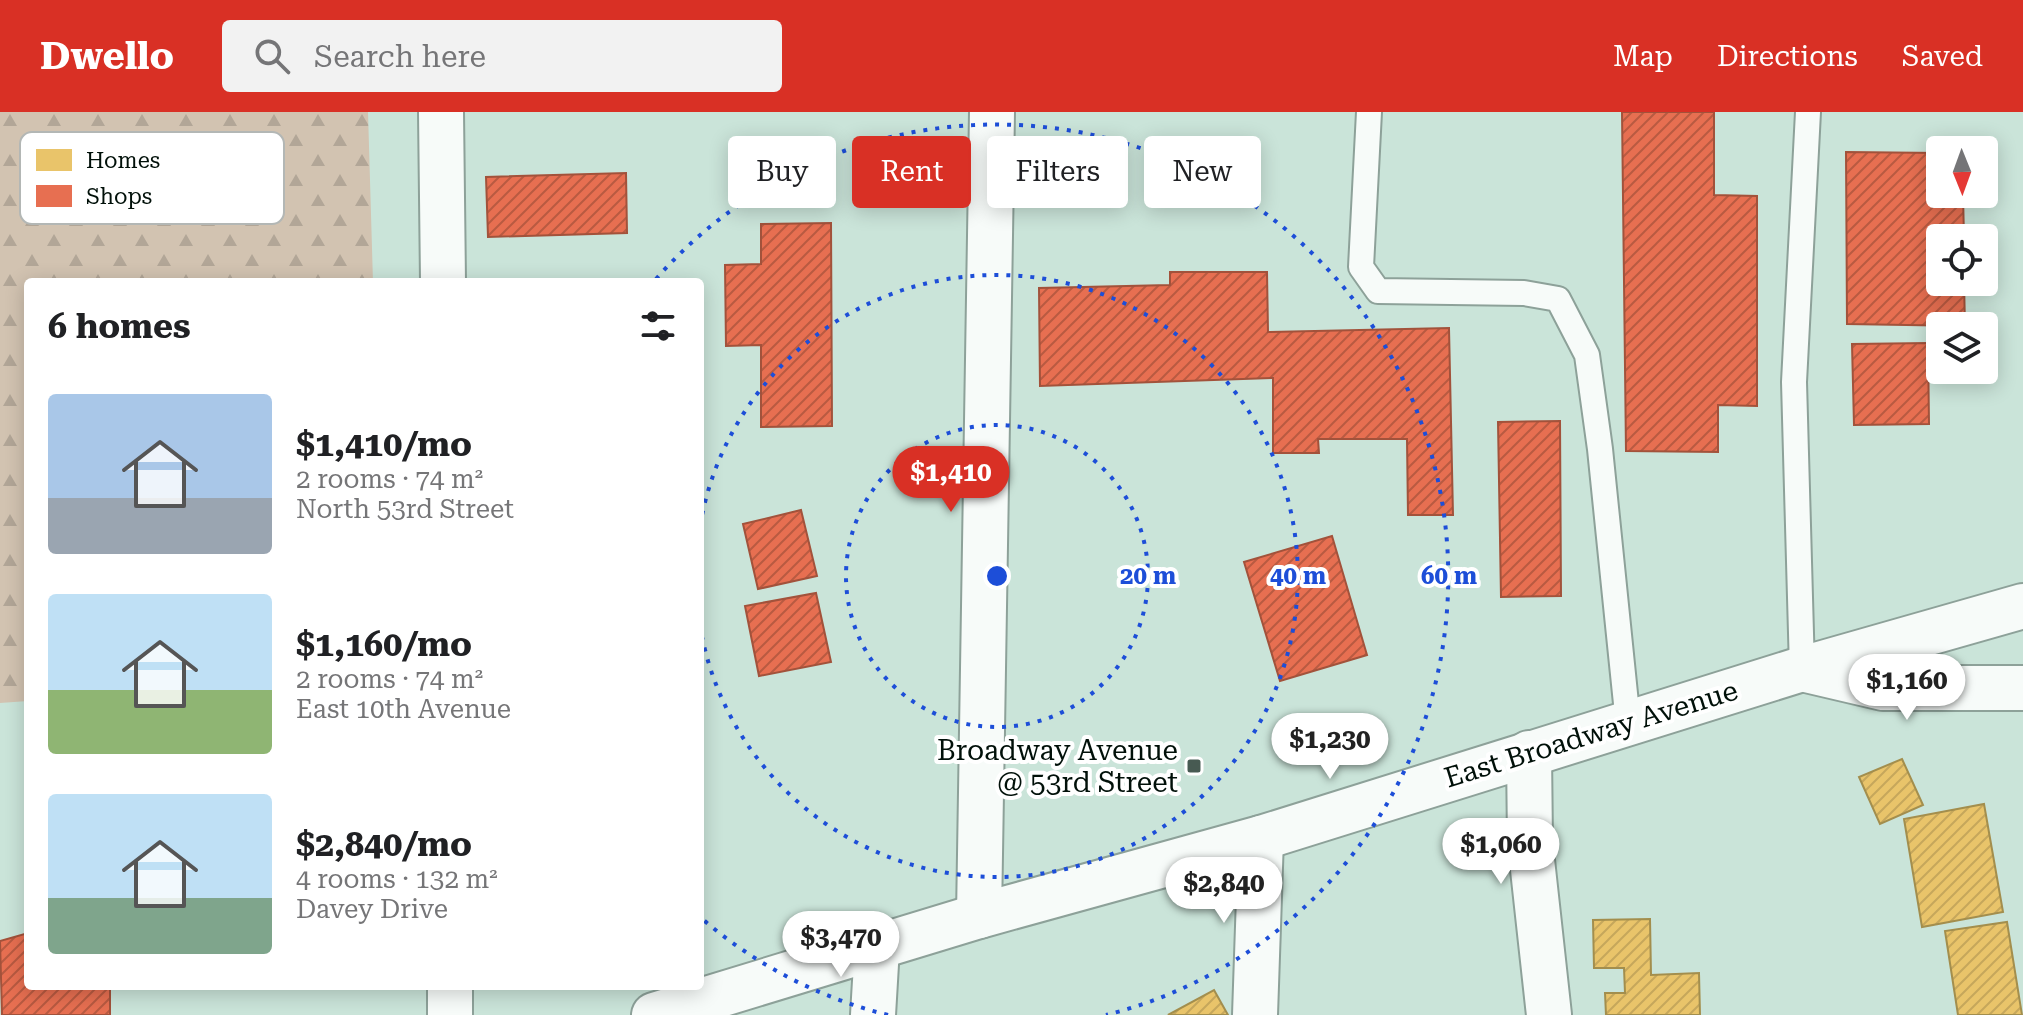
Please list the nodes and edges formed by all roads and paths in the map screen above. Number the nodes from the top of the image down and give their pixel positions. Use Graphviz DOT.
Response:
graph roads {
  1 [pos="441,112"];
  2 [pos="992,112"];
  3 [pos="1369,112"];
  4 [pos="1808,112"];
  5 [pos="443,278"];
  6 [pos="2023,606"];
  7 [pos="1802,669"];
  8 [pos="2023,688"];
  9 [pos="1628,723"];
  10 [pos="1529,753"];
  11 [pos="1261,838"];
  12 [pos="979,916"];
  13 [pos="877,947"];
  14 [pos="450,990"];
  15 [pos="450,1015"];
  16 [pos="654,1015"];
  17 [pos="873,1015"];
  18 [pos="1255,1015"];
  19 [pos="1549,1015"];
  1 -- 5 [label="street"];
  2 -- 12 [label="street"];
  3 -- 9 [label="lane"];
  4 -- 7 [label="lane"];
  6 -- 7 [label="street, East Broadway Avenue"];
  7 -- 8 [label="street"];
  7 -- 9 [label="street, East Broadway Avenue"];
  9 -- 10 [label="street, East Broadway Avenue"];
  10 -- 11 [label="street, East Broadway Avenue"];
  10 -- 19 [label="street"];
  11 -- 12 [label="street, East Broadway Avenue"];
  11 -- 18 [label="street"];
  12 -- 13 [label="street, East Broadway Avenue"];
  13 -- 16 [label="street, East Broadway Avenue"];
  13 -- 17 [label="street"];
  14 -- 15 [label="street"];
}
